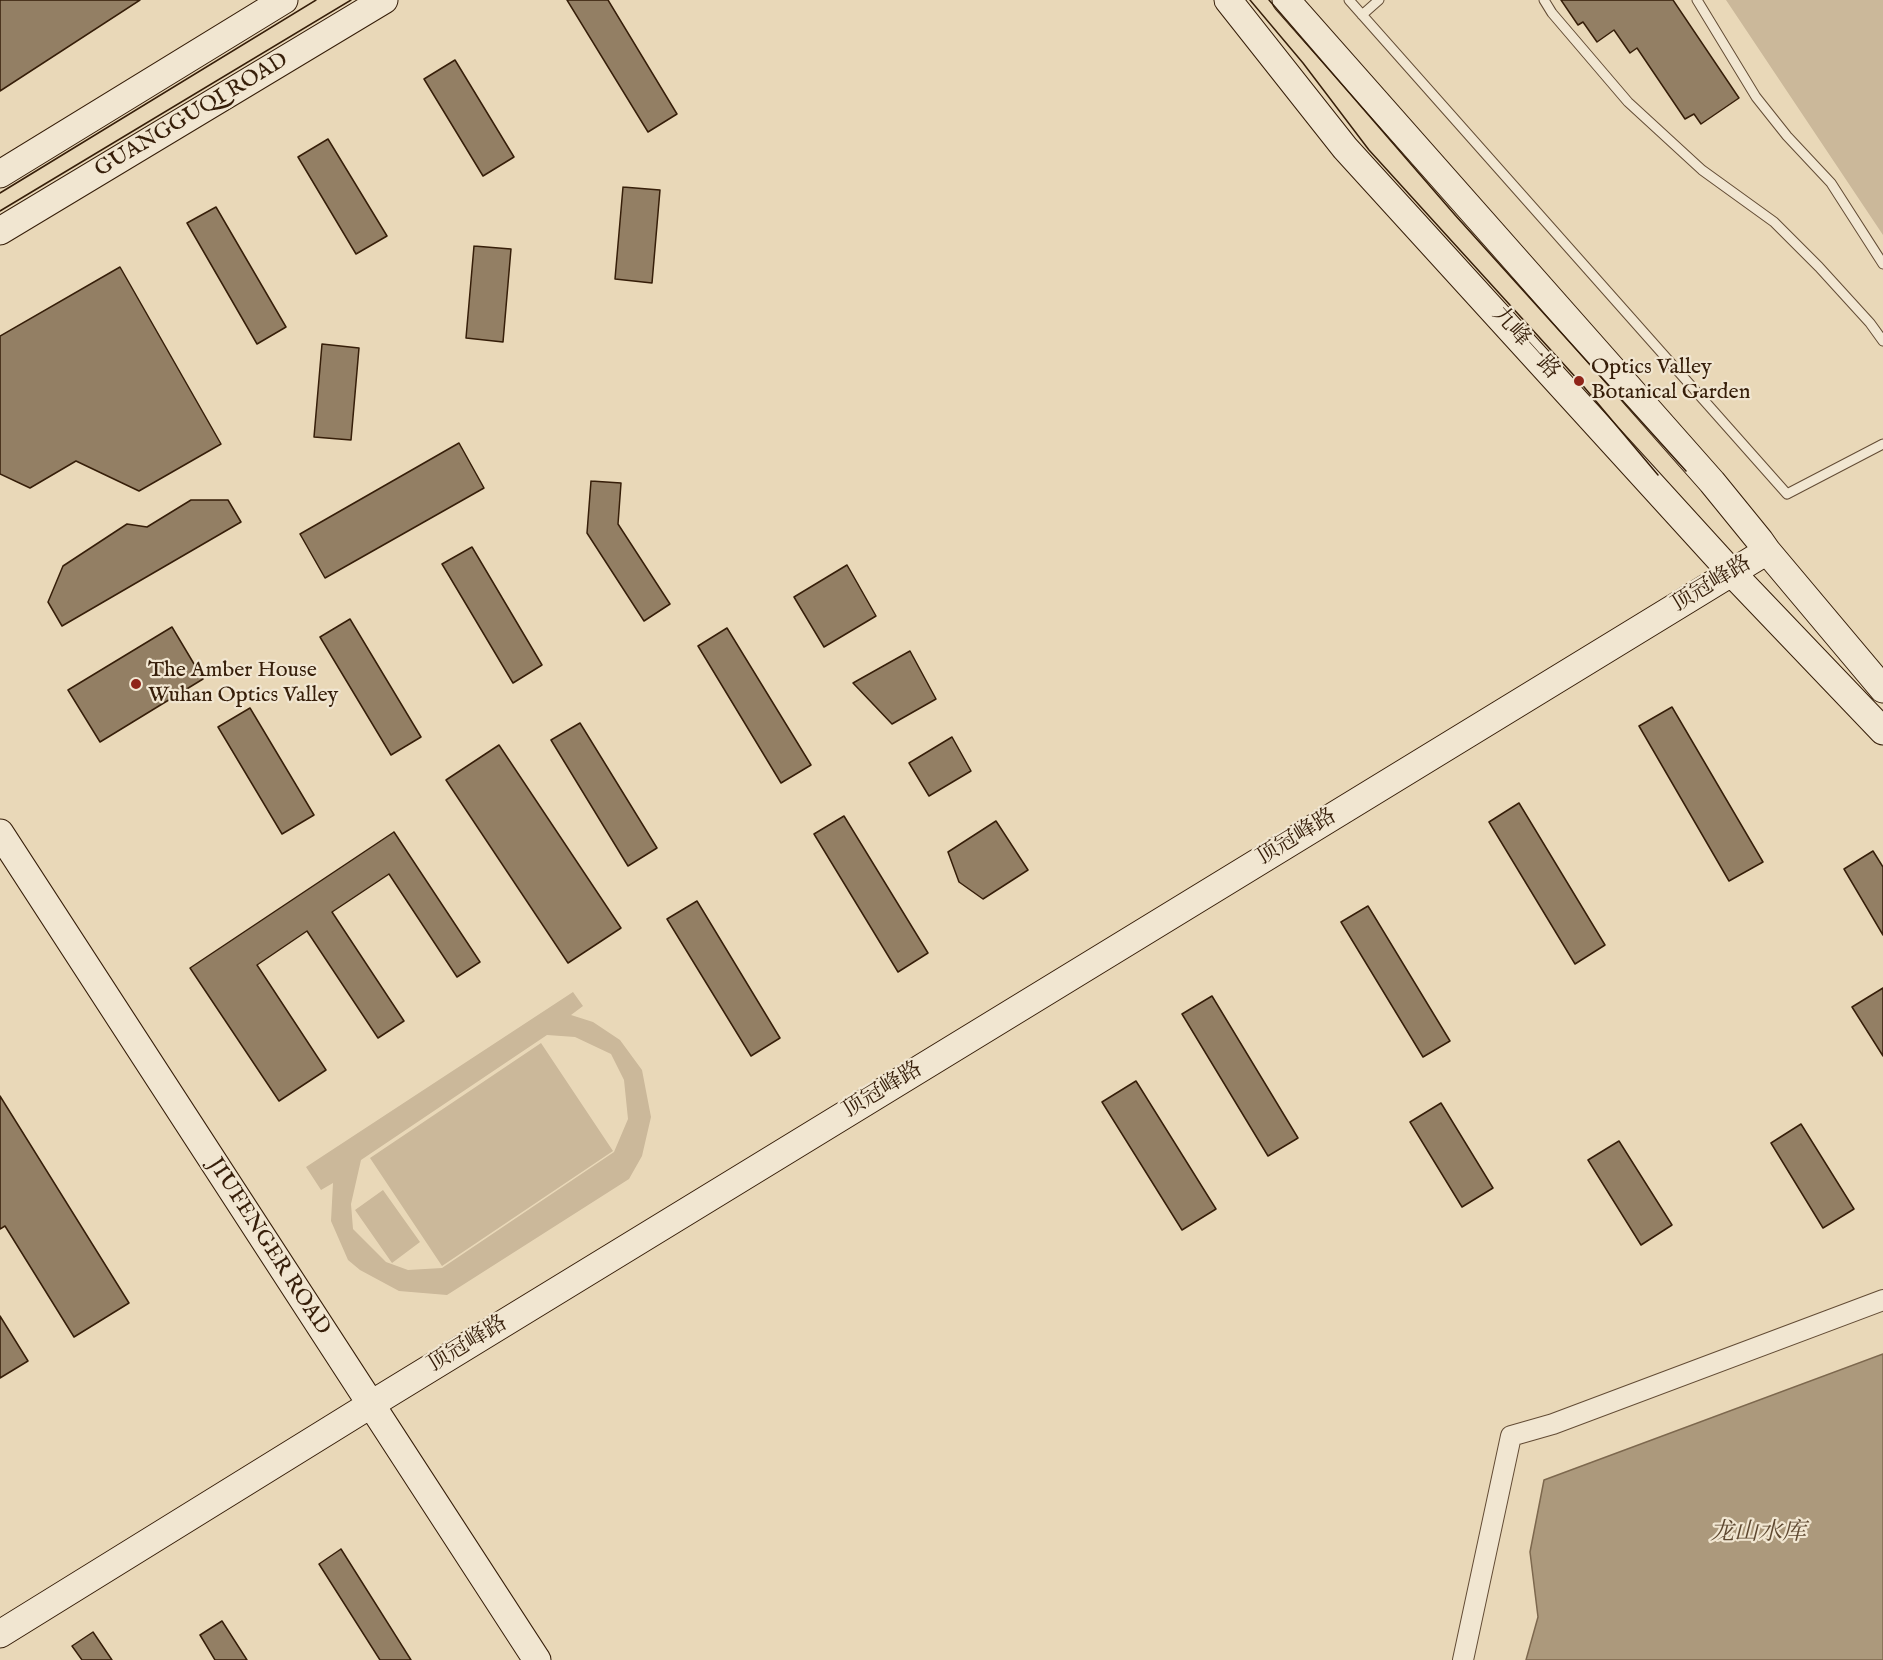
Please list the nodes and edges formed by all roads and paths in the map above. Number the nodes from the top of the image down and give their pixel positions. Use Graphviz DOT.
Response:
graph roads {
  1 [pos="284,0"];
  2 [pos="384,0"];
  3 [pos="1228,0"];
  4 [pos="1286,0"];
  5 [pos="1349,0"];
  6 [pos="1379,0"];
  7 [pos="1544,0"];
  8 [pos="1697,0"];
  9 [pos="1362,15"];
  10 [pos="0,174"];
  11 [pos="0,231"];
  12 [pos="1883,264"];
  13 [pos="1883,341"];
  14 [pos="1883,444"];
  15 [pos="1767,551"];
  16 [pos="1732,573"];
  17 [pos="1883,689"];
  18 [pos="1883,731"];
  19 [pos="0,833"];
  20 [pos="1883,1300"];
  21 [pos="370,1404"];
  22 [pos="0,1634"];
  23 [pos="537,1660"];
  24 [pos="1463,1660"];
  1 -- 10 [label="street"];
  2 -- 11 [label="street, GUANGGUQI ROAD"];
  3 -- 16 [label="street, 九峰一路"];
  4 -- 15 [label="street"];
  5 -- 9 [label="lane"];
  6 -- 9 [label="lane"];
  7 -- 13 [label="lane"];
  8 -- 12 [label="lane"];
  9 -- 14 [label="lane"];
  15 -- 16 [label="street, 顶冠峰路"];
  15 -- 17 [label="street"];
  16 -- 18 [label="street, 九峰一路"];
  16 -- 21 [label="street, 顶冠峰路"];
  19 -- 21 [label="street, JIUFENGER ROAD"];
  20 -- 24 [label="street"];
  21 -- 22 [label="street, 顶冠峰路"];
  21 -- 23 [label="street, JIUFENGER ROAD"];
}
